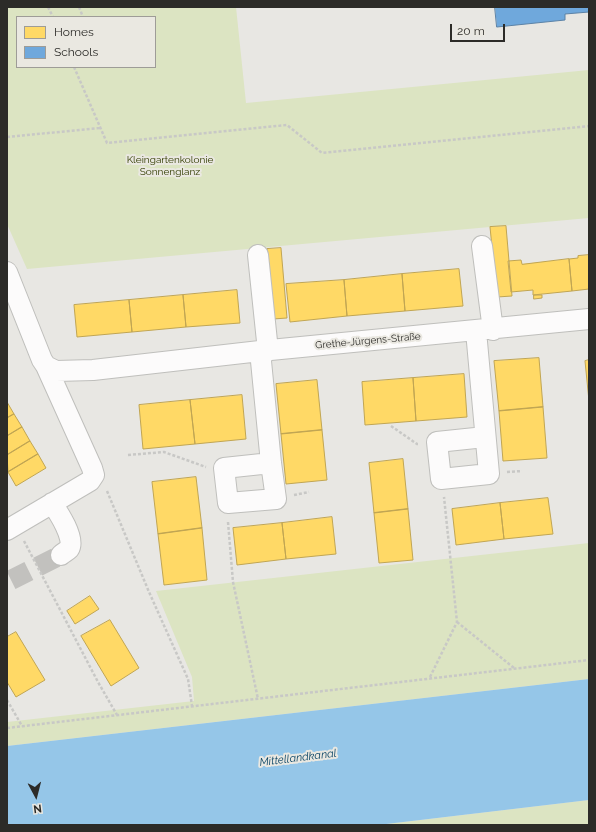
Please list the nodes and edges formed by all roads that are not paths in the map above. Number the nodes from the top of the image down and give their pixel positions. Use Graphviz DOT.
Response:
graph roads {
  1 [pos="482,246"];
  2 [pos="258,255"];
  3 [pos="7,272"];
  4 [pos="589,319"];
  5 [pos="485,330"];
  6 [pos="264,351"];
  7 [pos="46,366"];
  8 [pos="485,437"];
  9 [pos="271,463"];
  10 [pos="52,503"];
  11 [pos="10,522"];
  12 [pos="61,555"];
  1 -- 5 [label="street"];
  2 -- 6 [label="street"];
  3 -- 7 [label="street"];
  4 -- 5 [label="street, Grethe-Jürgens-Straße"];
  5 -- 6 [label="street, Grethe-Jürgens-Straße"];
  5 -- 8 [label="street"];
  6 -- 7 [label="street, Grethe-Jürgens-Straße"];
  6 -- 9 [label="street"];
  7 -- 10 [label="street"];
  8 -- 8 [label="street"];
  9 -- 9 [label="street"];
  10 -- 11 [label="street"];
  10 -- 12 [label="street"];
}
